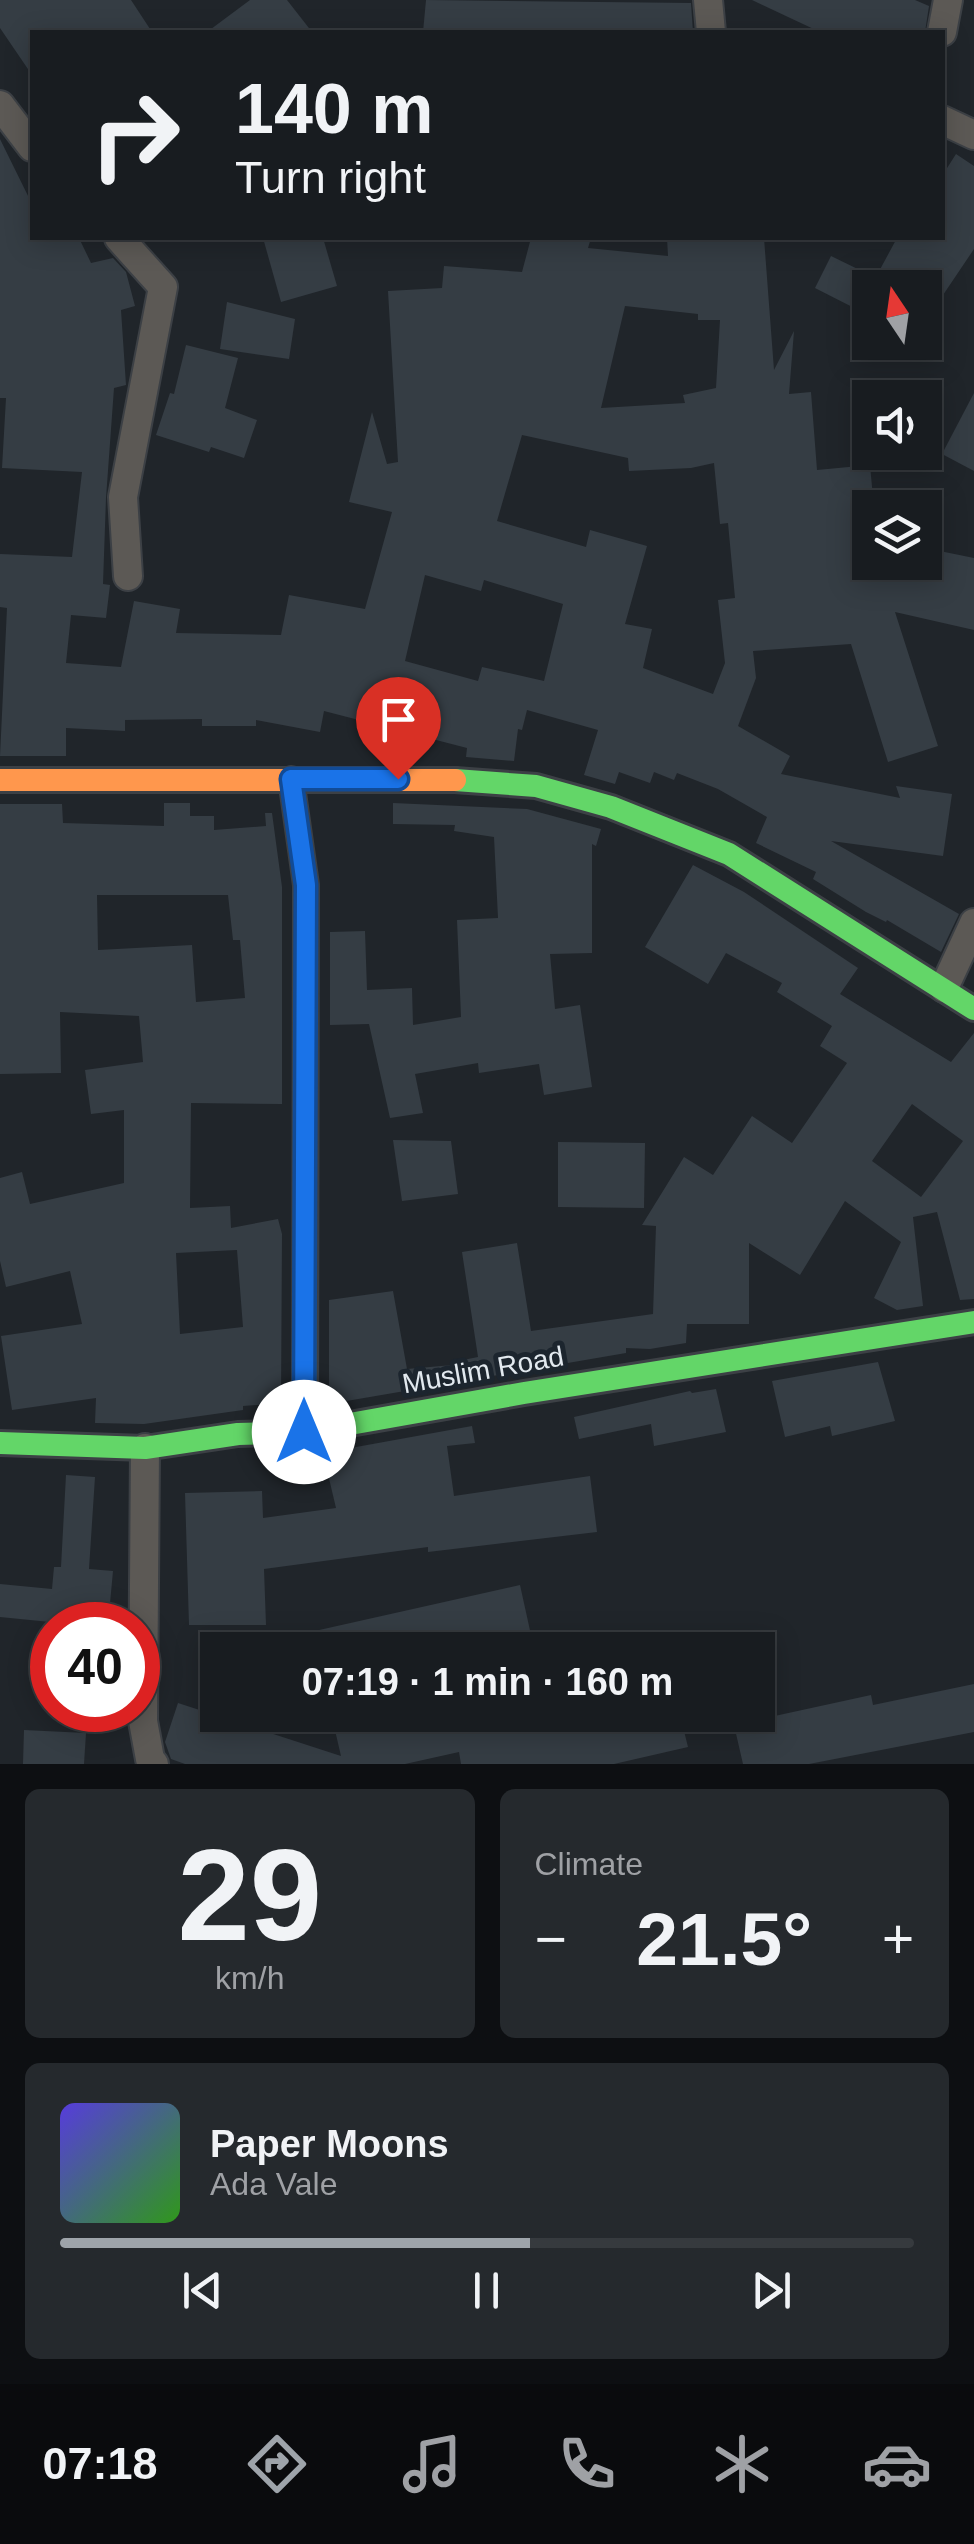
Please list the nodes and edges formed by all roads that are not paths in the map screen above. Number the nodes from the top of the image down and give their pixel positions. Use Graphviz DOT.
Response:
graph roads {
  1 [pos="708,0"];
  2 [pos="948,0"];
  3 [pos="710,30"];
  4 [pos="942,30"];
  5 [pos="0,105"];
  6 [pos="945,121"];
  7 [pos="974,135"];
  8 [pos="30,145"];
  9 [pos="121,240"];
  10 [pos="128,576"];
  11 [pos="291,779"];
  12 [pos="0,780"];
  13 [pos="974,924"];
  14 [pos="944,988"];
  15 [pos="974,1009"];
  16 [pos="974,1322"];
  17 [pos="304,1432"];
  18 [pos="0,1443"];
  19 [pos="145,1448"];
  20 [pos="154,1764"];
  1 -- 3 [label="street"];
  2 -- 4 [label="street"];
  5 -- 8 [label="street"];
  6 -- 7 [label="street"];
  9 -- 10 [label="street"];
  11 -- 12 [label="street"];
  11 -- 14 [label="street"];
  11 -- 17 [label="street"];
  13 -- 14 [label="street"];
  14 -- 15 [label="street"];
  16 -- 17 [label="street, Muslim Road"];
  17 -- 19 [label="street, Muslim Road"];
  18 -- 19 [label="street, Muslim Road"];
  19 -- 20 [label="street"];
}
